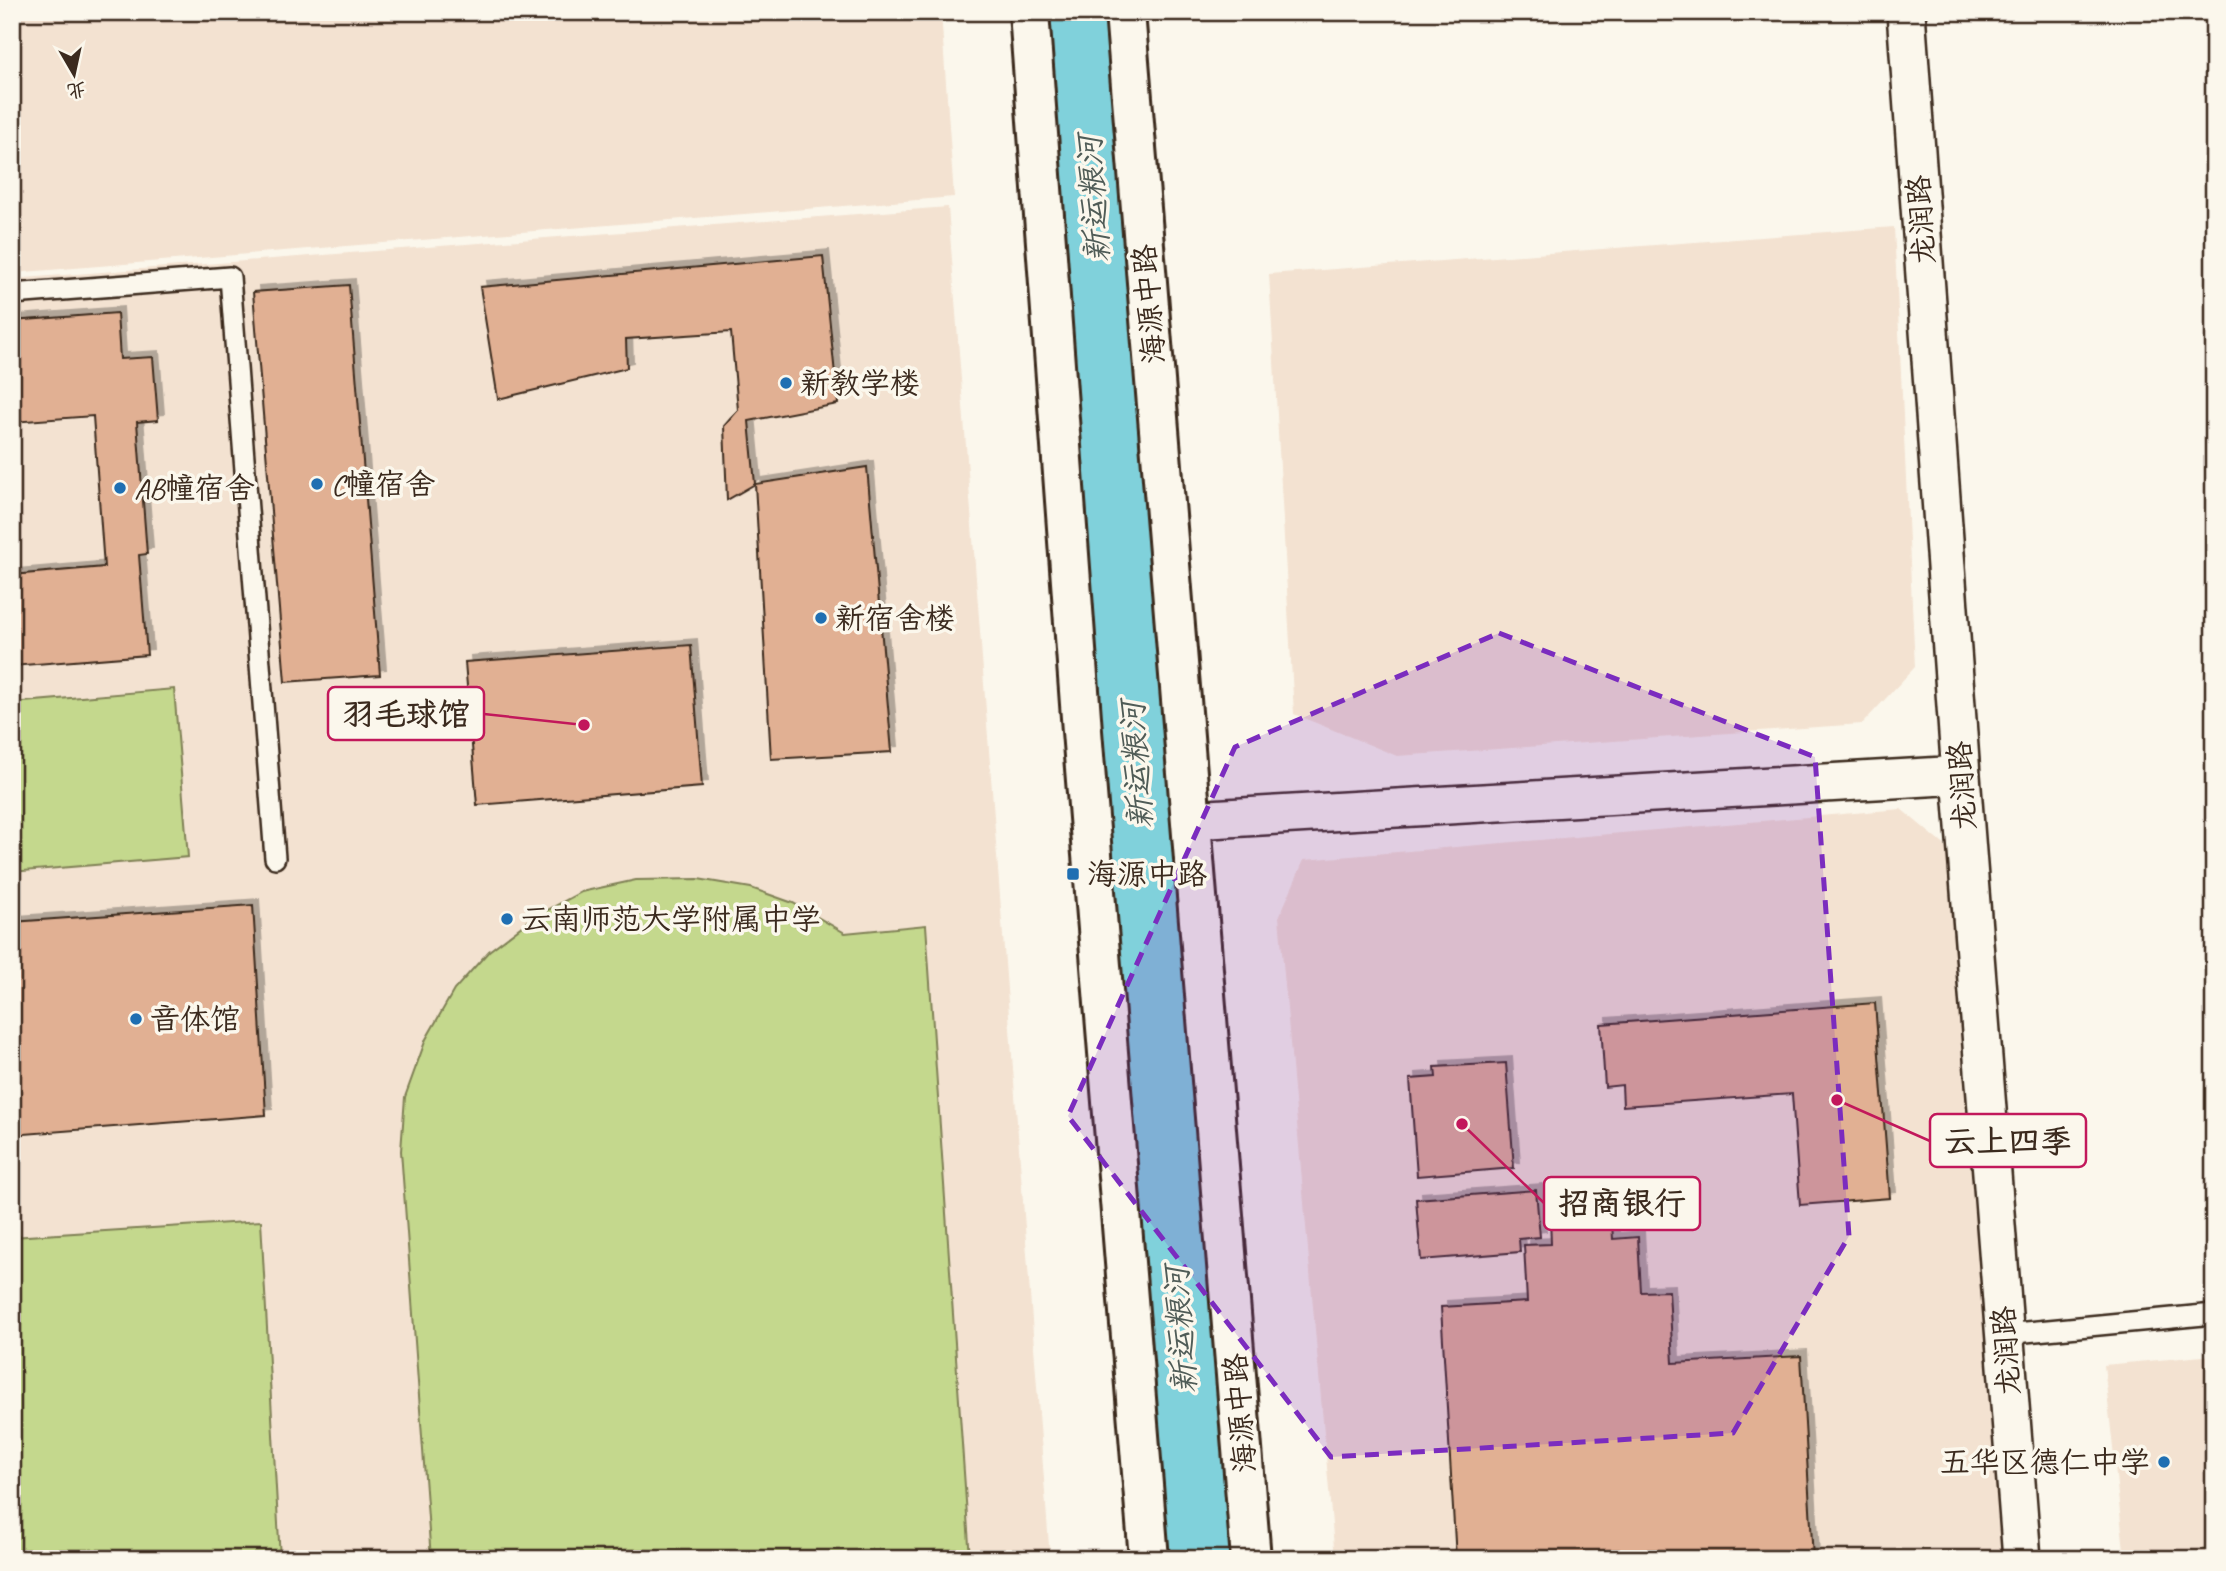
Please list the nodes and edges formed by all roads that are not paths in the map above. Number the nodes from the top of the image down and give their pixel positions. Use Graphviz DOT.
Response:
graph roads {
  1 [pos="1029,12"];
  2 [pos="1125,12"];
  3 [pos="1906,12"];
  4 [pos="12,294"];
  5 [pos="1961,775"];
  6 [pos="1192,820"];
  7 [pos="275,858"];
  8 [pos="2214,1314"];
  9 [pos="2004,1334"];
  10 [pos="1149,1559"];
  11 [pos="1251,1559"];
  12 [pos="2022,1559"];
  1 -- 10 [label="main road"];
  2 -- 6 [label="main road, 海源中路"];
  3 -- 5 [label="street, 龙润路"];
  4 -- 7 [label="lane"];
  5 -- 6 [label="street"];
  5 -- 9 [label="street, 龙润路"];
  6 -- 11 [label="main road, 海源中路"];
  8 -- 9 [label="lane"];
  9 -- 12 [label="street, 龙润路"];
}
